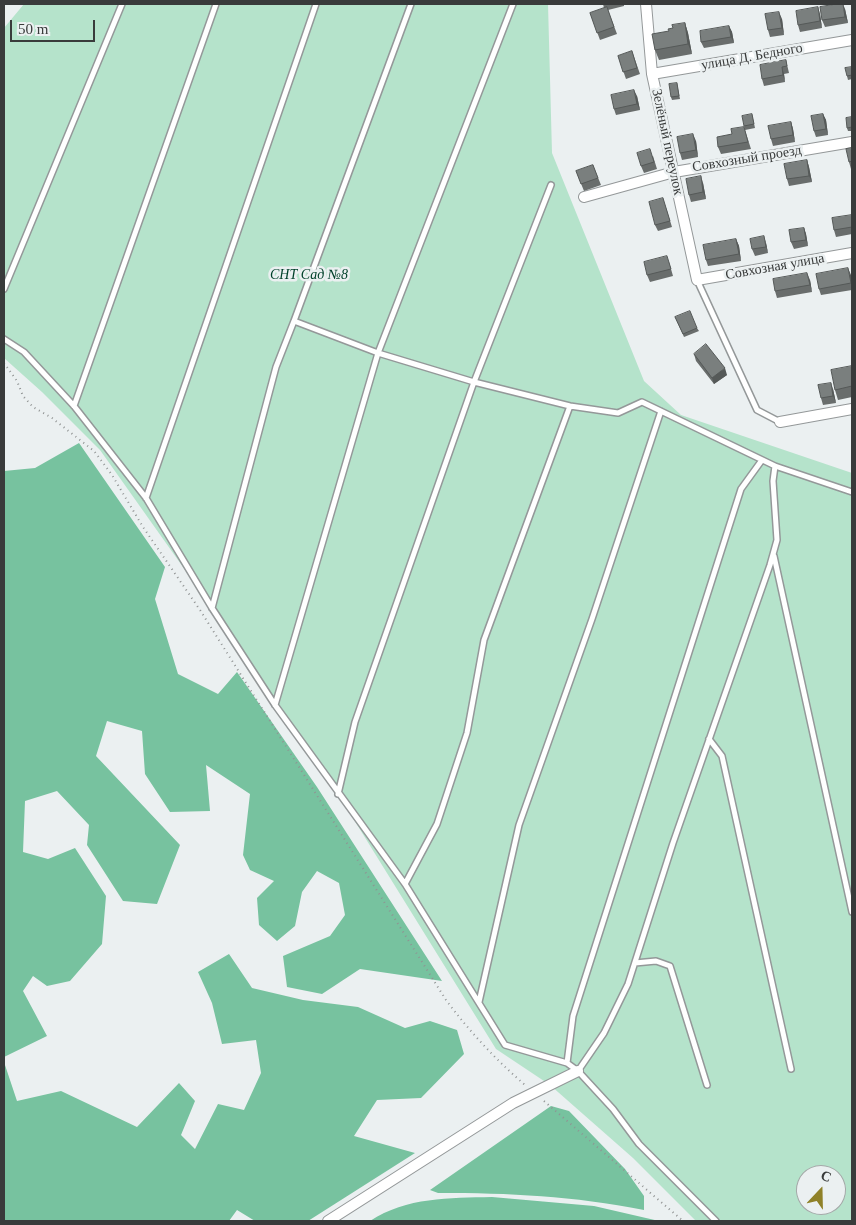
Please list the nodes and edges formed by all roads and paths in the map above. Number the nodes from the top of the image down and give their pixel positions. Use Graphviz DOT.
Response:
graph roads {
  1 [pos="122,4"];
  2 [pos="216,4"];
  3 [pos="316,4"];
  4 [pos="411,4"];
  5 [pos="513,4"];
  6 [pos="646,4"];
  7 [pos="852,40"];
  8 [pos="652,74"];
  9 [pos="852,142"];
  10 [pos="674,172"];
  11 [pos="550,185"];
  12 [pos="584,197"];
  13 [pos="852,253"];
  14 [pos="697,280"];
  15 [pos="4,289"];
  16 [pos="294,321"];
  17 [pos="4,339"];
  18 [pos="378,353"];
  19 [pos="4,363"];
  20 [pos="474,382"];
  21 [pos="74,406"];
  22 [pos="570,406"];
  23 [pos="852,408"];
  24 [pos="661,411"];
  25 [pos="780,422"];
  26 [pos="762,460"];
  27 [pos="775,466"];
  28 [pos="852,492"];
  29 [pos="146,498"];
  30 [pos="773,553"];
  31 [pos="212,608"];
  32 [pos="275,705"];
  33 [pos="709,739"];
  34 [pos="338,794"];
  35 [pos="405,884"];
  36 [pos="852,912"];
  37 [pos="635,963"];
  38 [pos="479,1002"];
  39 [pos="567,1063"];
  40 [pos="791,1069"];
  41 [pos="578,1071"];
  42 [pos="707,1085"];
  43 [pos="535,1093"];
  44 [pos="328,1221"];
  45 [pos="682,1221"];
  46 [pos="716,1221"];
  1 -- 15 [label="lane"];
  2 -- 21 [label="lane"];
  3 -- 29 [label="lane"];
  4 -- 16 [label="lane"];
  5 -- 18 [label="lane"];
  6 -- 8 [label="street, Зелёный переулок"];
  7 -- 8 [label="street, улица Д. Бедного"];
  8 -- 10 [label="street, Зелёный переулок"];
  9 -- 10 [label="street, Совхозный проезд"];
  10 -- 12 [label="street, Совхозный проезд"];
  10 -- 14 [label="street, Зелёный переулок"];
  11 -- 20 [label="lane"];
  13 -- 14 [label="street, Совхозная улица"];
  14 -- 25 [label="lane"];
  16 -- 18 [label="lane"];
  16 -- 31 [label="lane"];
  17 -- 21 [label="lane"];
  18 -- 20 [label="lane"];
  18 -- 32 [label="lane"];
  19 -- 43 [label="path"];
  20 -- 22 [label="lane"];
  20 -- 34 [label="lane"];
  21 -- 29 [label="lane"];
  22 -- 24 [label="lane"];
  22 -- 35 [label="lane"];
  23 -- 25 [label="street"];
  24 -- 26 [label="lane"];
  24 -- 38 [label="lane"];
  26 -- 27 [label="lane"];
  26 -- 39 [label="lane"];
  27 -- 28 [label="lane"];
  27 -- 30 [label="lane"];
  29 -- 31 [label="lane"];
  30 -- 33 [label="lane"];
  30 -- 36 [label="lane"];
  31 -- 32 [label="lane"];
  32 -- 34 [label="lane"];
  33 -- 37 [label="lane"];
  33 -- 40 [label="lane"];
  34 -- 35 [label="lane"];
  35 -- 38 [label="lane"];
  37 -- 41 [label="lane"];
  37 -- 42 [label="lane"];
  38 -- 39 [label="lane"];
  39 -- 41 [label="lane"];
  41 -- 43 [label="street"];
  41 -- 46 [label="lane"];
  43 -- 44 [label="street"];
  43 -- 45 [label="path"];
}
